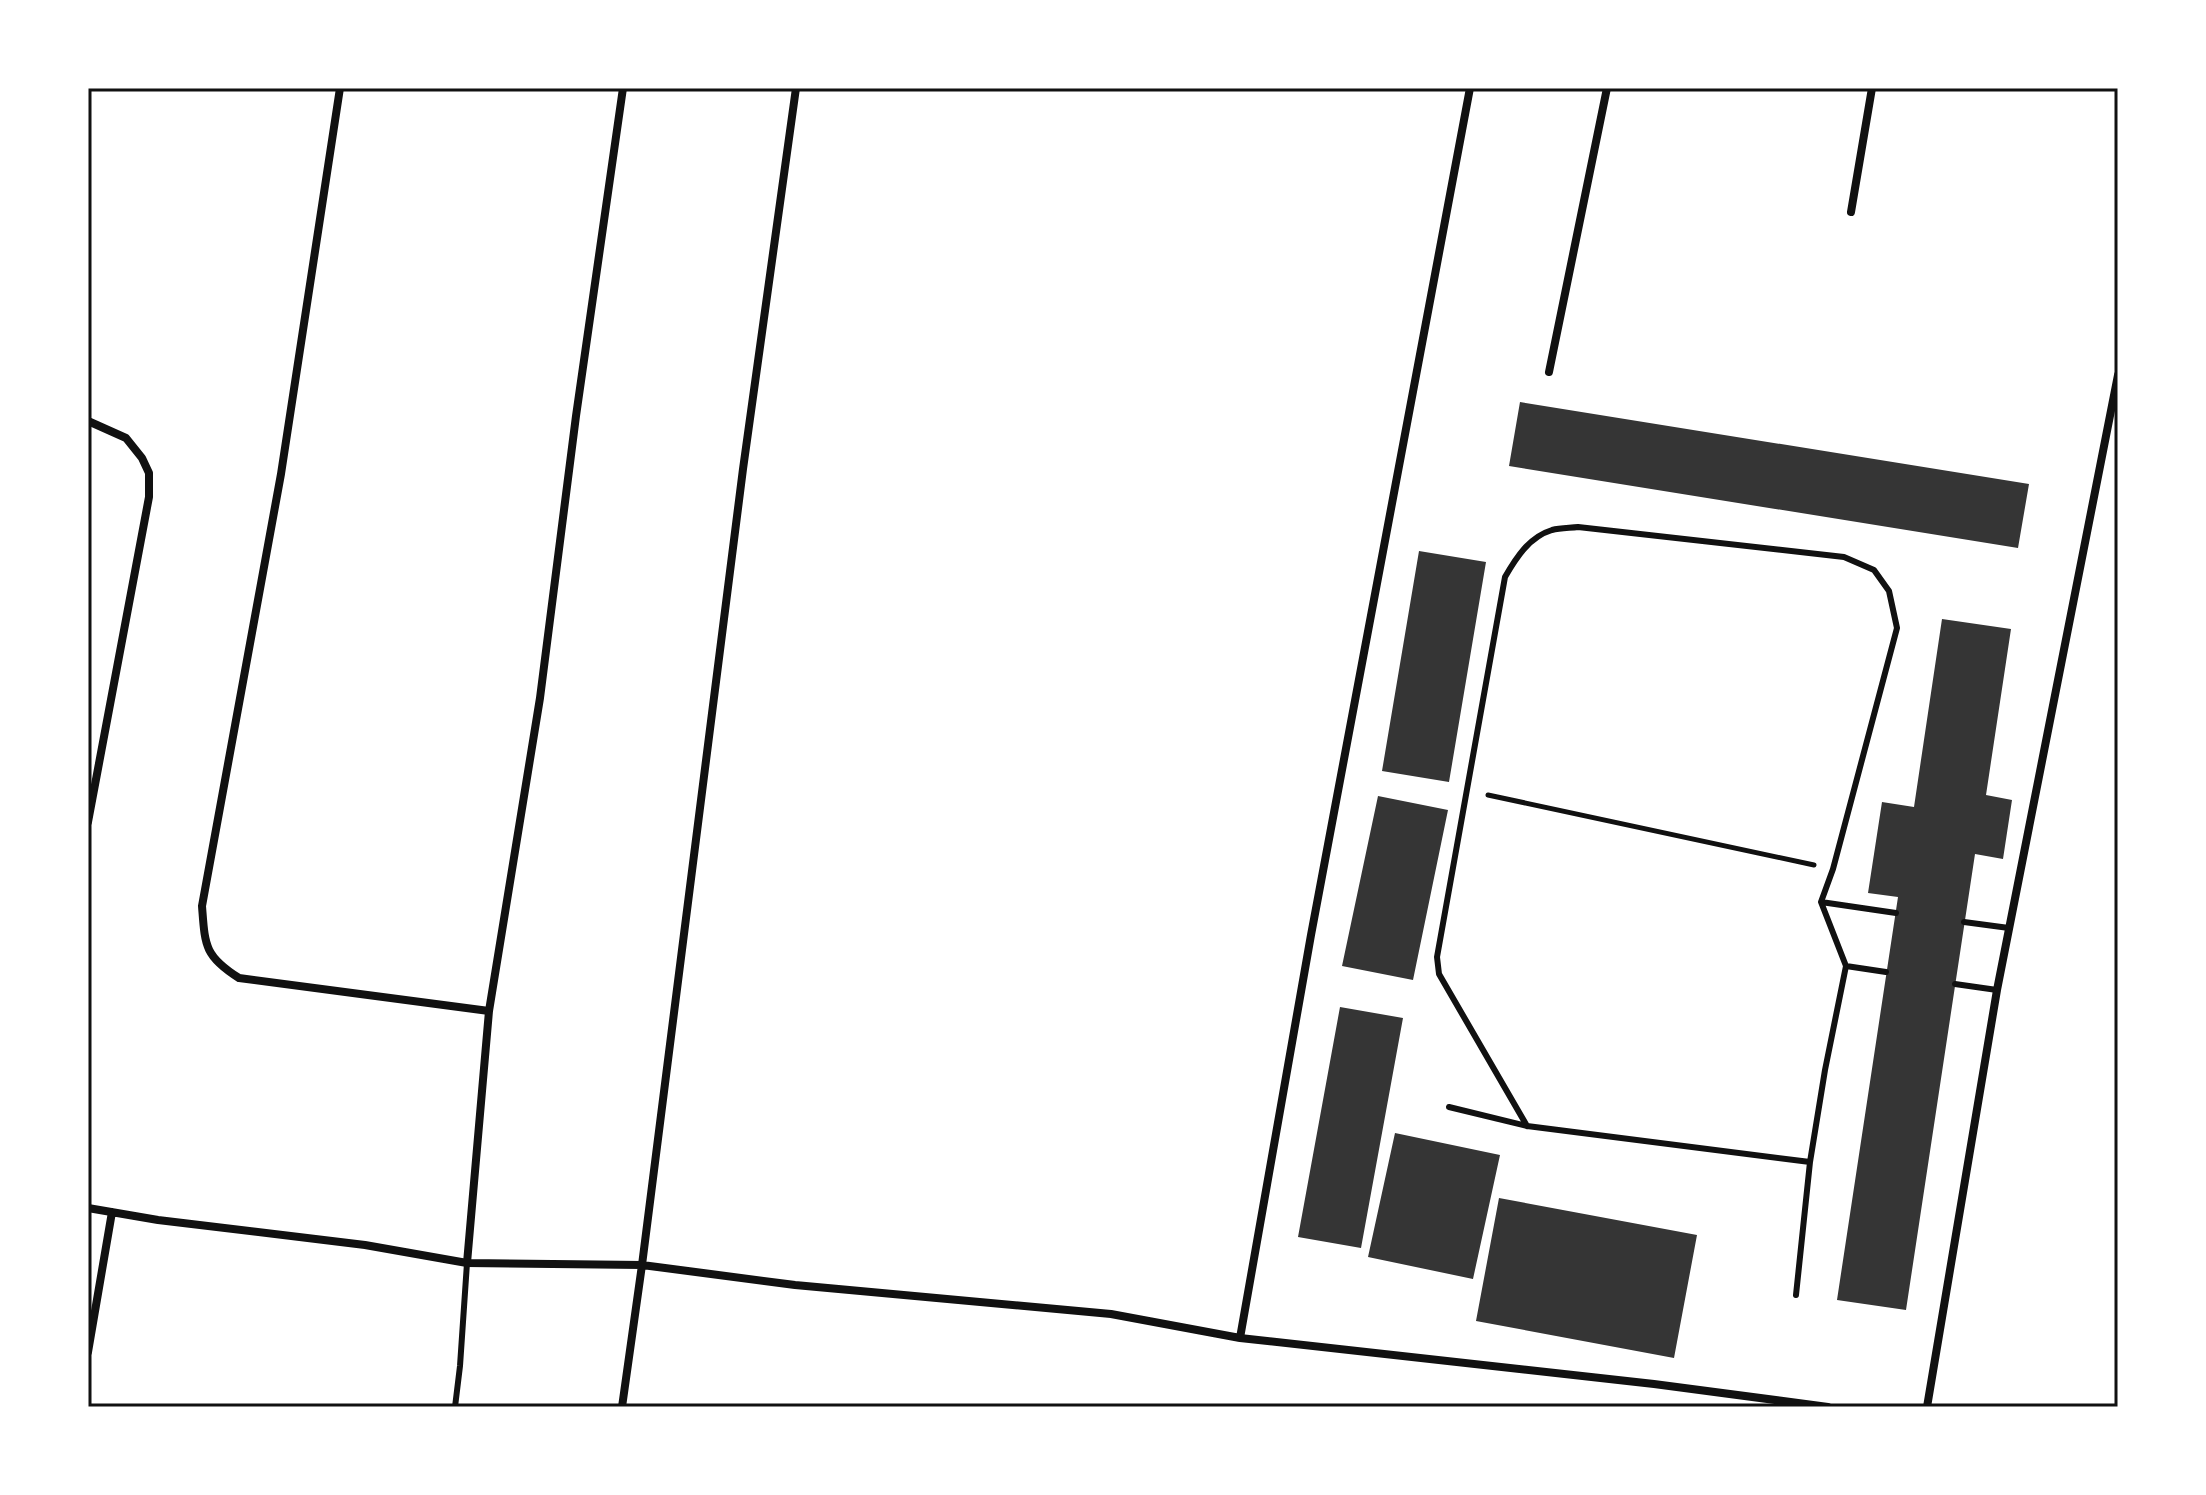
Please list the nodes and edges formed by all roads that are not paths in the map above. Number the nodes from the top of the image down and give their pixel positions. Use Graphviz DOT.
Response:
graph roads {
  1 [pos="340,88"];
  2 [pos="623,88"];
  3 [pos="796,88"];
  4 [pos="1470,88"];
  5 [pos="1607,88"];
  6 [pos="1872,88"];
  7 [pos="1851,212"];
  8 [pos="1549,372"];
  9 [pos="2118,375"];
  10 [pos="88,421"];
  11 [pos="88,822"];
  12 [pos="1821,902"];
  13 [pos="1896,913"];
  14 [pos="1964,922"];
  15 [pos="2009,928"];
  16 [pos="1846,966"];
  17 [pos="1886,972"];
  18 [pos="1955,984"];
  19 [pos="1997,990"];
  20 [pos="489,1011"];
  21 [pos="1449,1107"];
  22 [pos="1527,1126"];
  23 [pos="1810,1162"];
  24 [pos="88,1208"];
  25 [pos="112,1212"];
  26 [pos="467,1263"];
  27 [pos="642,1265"];
  28 [pos="1796,1295"];
  29 [pos="1240,1338"];
  30 [pos="88,1352"];
  31 [pos="455,1407"];
  32 [pos="622,1407"];
  33 [pos="1828,1407"];
  34 [pos="1927,1407"];
  1 -- 20 [label="street"];
  2 -- 20 [label="street"];
  3 -- 27 [label="street"];
  4 -- 29 [label="street"];
  5 -- 8 [label="street"];
  6 -- 7 [label="street"];
  9 -- 15 [label="street"];
  10 -- 11 [label="street"];
  12 -- 13 [label="lane"];
  12 -- 16 [label="lane"];
  12 -- 22 [label="lane"];
  14 -- 15 [label="lane"];
  15 -- 19 [label="street"];
  16 -- 17 [label="lane"];
  16 -- 23 [label="lane"];
  18 -- 19 [label="lane"];
  19 -- 34 [label="street"];
  20 -- 26 [label="street"];
  21 -- 22 [label="lane"];
  22 -- 23 [label="lane"];
  23 -- 28 [label="lane"];
  24 -- 25 [label="street"];
  25 -- 26 [label="street"];
  25 -- 30 [label="street"];
  26 -- 27 [label="street"];
  26 -- 31 [label="lane"];
  27 -- 29 [label="street"];
  27 -- 32 [label="street"];
  29 -- 33 [label="street"];
}
